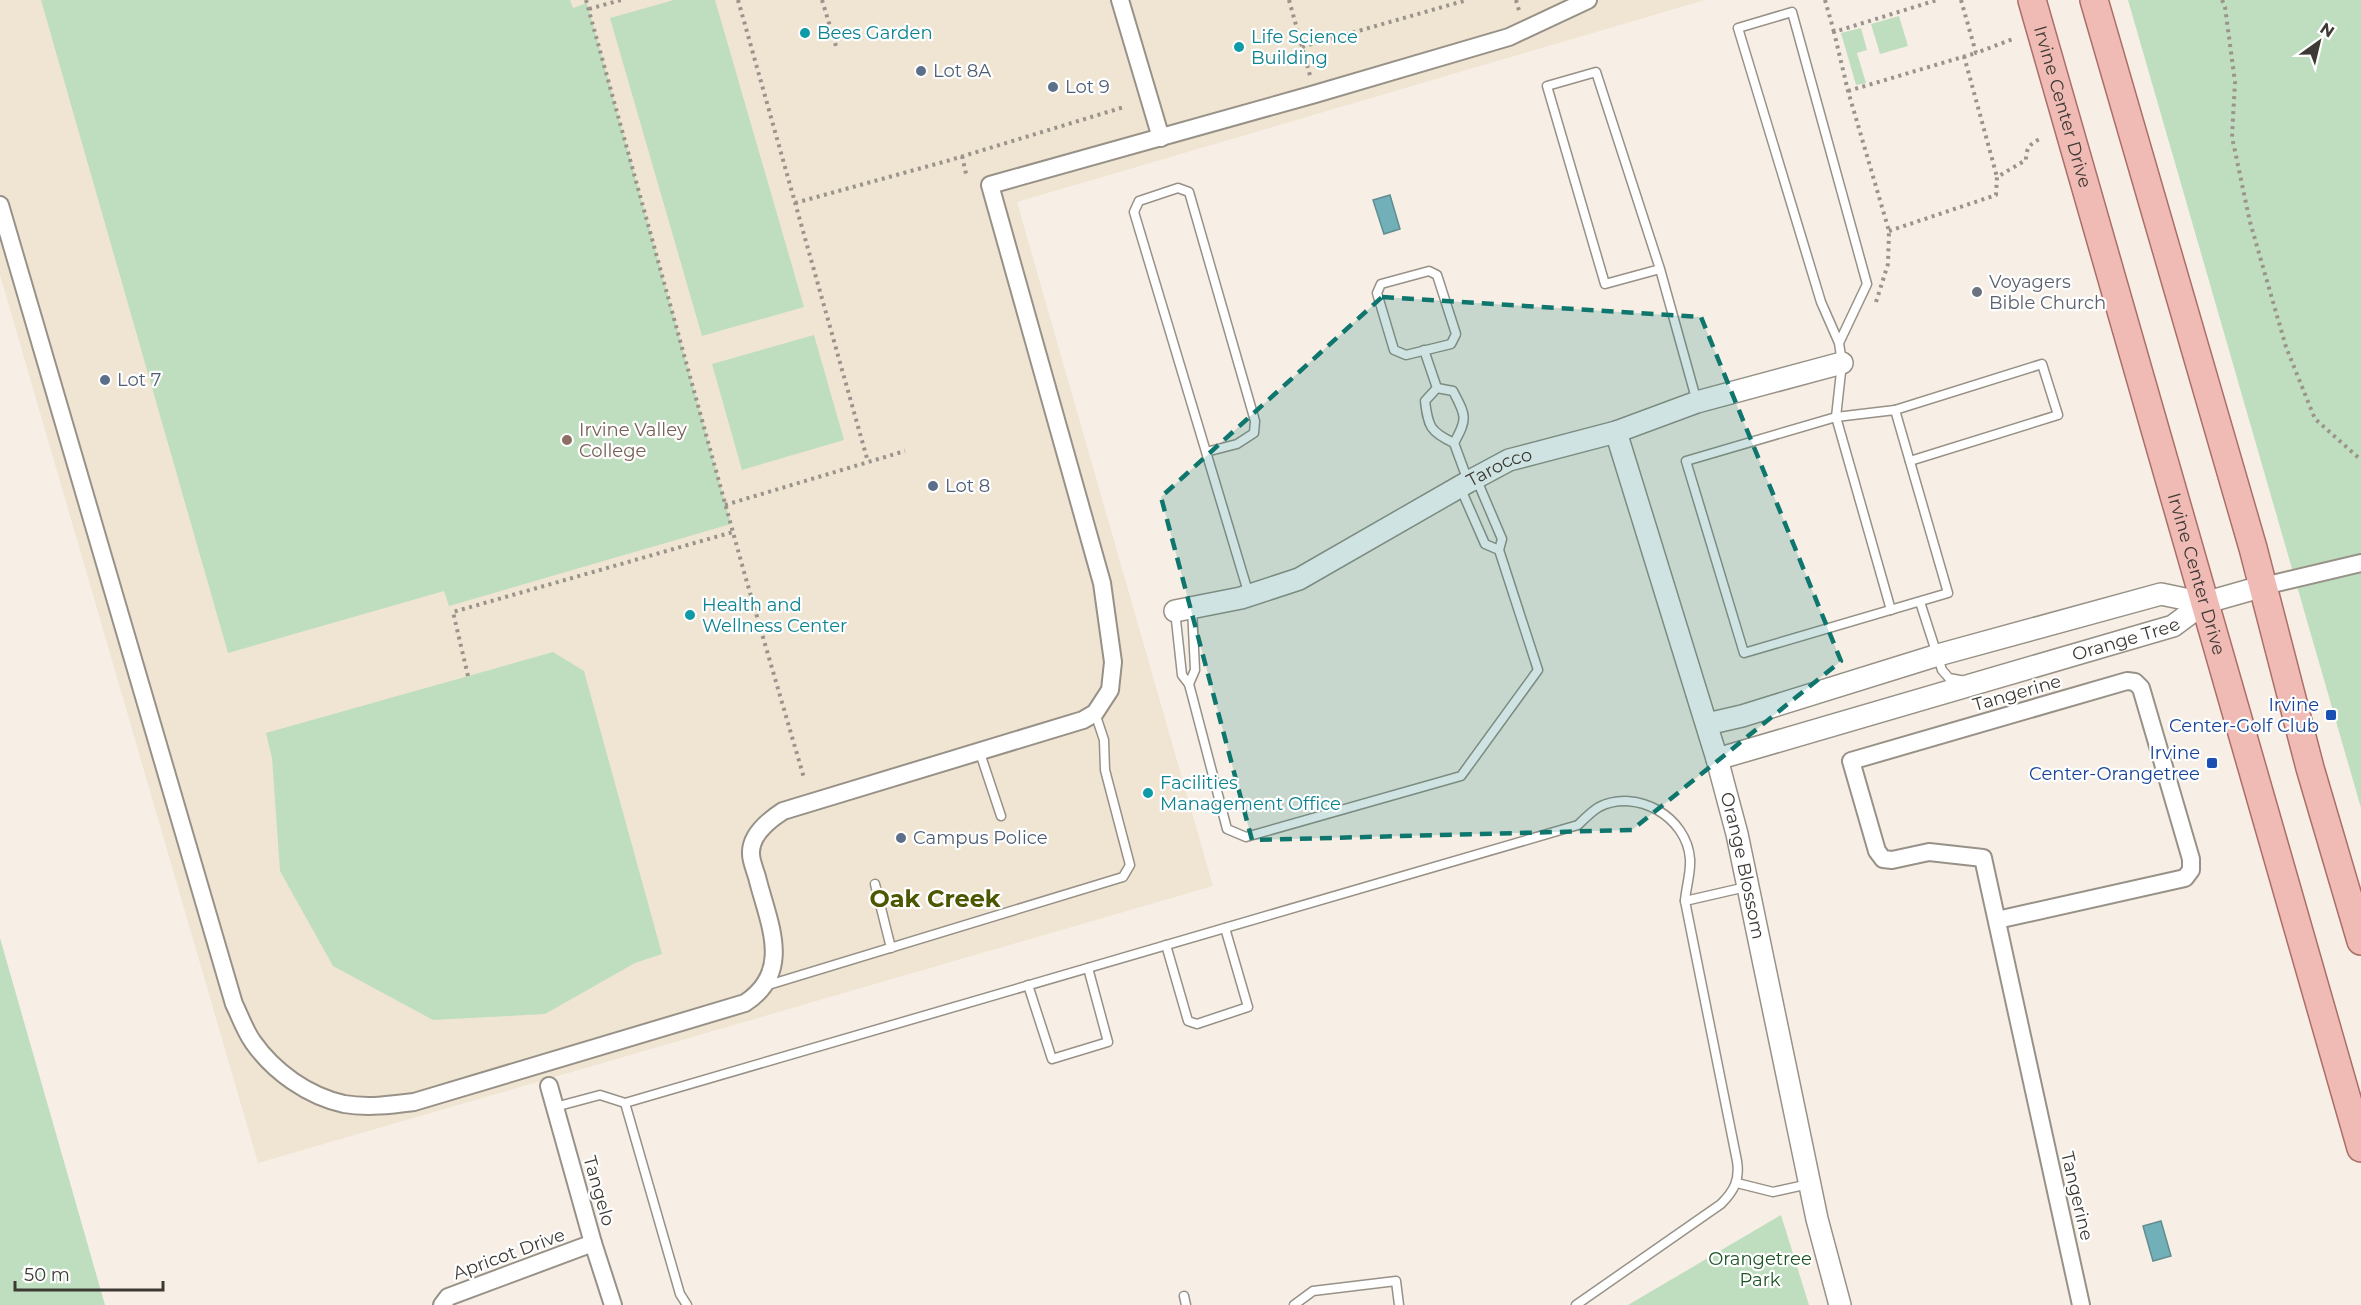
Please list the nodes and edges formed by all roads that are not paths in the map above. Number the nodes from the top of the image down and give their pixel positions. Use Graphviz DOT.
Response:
graph roads {
  1 [pos="1120,0"];
  2 [pos="1588,0"];
  3 [pos="2032,0"];
  4 [pos="2094,0"];
  5 [pos="1161,138"];
  6 [pos="0,205"];
  7 [pos="1660,269"];
  8 [pos="1425,350"];
  9 [pos="1840,353"];
  10 [pos="1437,388"];
  11 [pos="1697,402"];
  12 [pos="1895,410"];
  13 [pos="1836,417"];
  14 [pos="1616,432"];
  15 [pos="1454,443"];
  16 [pos="1206,452"];
  17 [pos="1910,461"];
  18 [pos="1468,482"];
  19 [pos="1499,550"];
  20 [pos="2361,563"];
  21 [pos="2264,586"];
  22 [pos="1249,595"];
  23 [pos="1920,602"];
  24 [pos="2204,603"];
  25 [pos="1183,609"];
  26 [pos="1891,610"];
  27 [pos="1938,655"];
  28 [pos="1189,684"];
  29 [pos="1975,684"];
  30 [pos="1095,713"];
  31 [pos="1707,724"];
  32 [pos="981,753"];
  33 [pos="1717,759"];
  34 [pos="1000,816"];
  35 [pos="875,884"];
  36 [pos="1748,886"];
  37 [pos="1685,901"];
  38 [pos="1997,920"];
  39 [pos="1225,928"];
  40 [pos="2361,941"];
  41 [pos="1166,945"];
  42 [pos="891,948"];
  43 [pos="1088,968"];
  44 [pos="1028,985"];
  45 [pos="764,987"];
  46 [pos="549,1086"];
  47 [pos="625,1103"];
  48 [pos="555,1107"];
  49 [pos="2361,1148"];
  50 [pos="1737,1183"];
  51 [pos="1809,1184"];
  52 [pos="593,1243"];
  53 [pos="1184,1296"];
  54 [pos="442,1305"];
  55 [pos="613,1305"];
  56 [pos="687,1305"];
  57 [pos="1186,1305"];
  58 [pos="1294,1305"];
  59 [pos="1399,1305"];
  60 [pos="1576,1305"];
  61 [pos="1840,1305"];
  62 [pos="2081,1305"];
  1 -- 5 [label="street"];
  2 -- 5 [label="street"];
  3 -- 24 [label="main road, Irvine Center Drive"];
  4 -- 21 [label="main road"];
  5 -- 30 [label="street"];
  6 -- 45 [label="street"];
  7 -- 7 [label="lane"];
  7 -- 11 [label="lane"];
  8 -- 8 [label="lane"];
  8 -- 10 [label="lane"];
  9 -- 9 [label="lane"];
  9 -- 11 [label="street, Tarocco"];
  9 -- 13 [label="lane"];
  10 -- 15 [label="lane"];
  10 -- 15 [label="lane"];
  11 -- 14 [label="street, Tarocco"];
  12 -- 13 [label="lane"];
  12 -- 17 [label="lane"];
  12 -- 17 [label="lane"];
  13 -- 26 [label="lane"];
  13 -- 26 [label="lane"];
  14 -- 18 [label="street, Tarocco"];
  14 -- 31 [label="street, Orange Blossom"];
  15 -- 18 [label="lane"];
  16 -- 16 [label="lane"];
  16 -- 22 [label="lane"];
  17 -- 23 [label="lane"];
  18 -- 19 [label="lane"];
  18 -- 19 [label="lane"];
  18 -- 22 [label="street, Tarocco"];
  19 -- 28 [label="lane"];
  20 -- 21 [label="street"];
  21 -- 24 [label="street"];
  21 -- 40 [label="main road"];
  22 -- 25 [label="street, Tarocco"];
  23 -- 26 [label="lane"];
  23 -- 27 [label="lane"];
  24 -- 27 [label="street, Orange Tree"];
  24 -- 29 [label="street, Orange Tree"];
  24 -- 49 [label="main road, Irvine Center Drive"];
  25 -- 28 [label="lane"];
  25 -- 28 [label="lane"];
  27 -- 29 [label="lane"];
  27 -- 31 [label="street, Orange Tree"];
  29 -- 33 [label="street, Orange Tree"];
  30 -- 32 [label="street"];
  30 -- 42 [label="lane"];
  31 -- 33 [label="street, Orange Blossom"];
  32 -- 34 [label="lane"];
  32 -- 45 [label="street"];
  33 -- 36 [label="street, Orange Blossom"];
  35 -- 42 [label="lane"];
  36 -- 37 [label="lane"];
  36 -- 51 [label="street, Orange Blossom"];
  37 -- 39 [label="lane"];
  37 -- 50 [label="lane"];
  38 -- 38 [label="street, Tangerine"];
  38 -- 62 [label="street, Tangerine"];
  39 -- 41 [label="lane"];
  39 -- 41 [label="lane"];
  41 -- 43 [label="lane"];
  42 -- 45 [label="lane"];
  43 -- 44 [label="lane"];
  43 -- 44 [label="lane"];
  44 -- 47 [label="lane"];
  46 -- 48 [label="street, Tangelo"];
  47 -- 48 [label="lane"];
  47 -- 56 [label="lane"];
  48 -- 52 [label="street, Tangelo"];
  50 -- 51 [label="lane"];
  50 -- 60 [label="lane"];
  51 -- 61 [label="street, Orange Blossom"];
  52 -- 54 [label="street, Apricot Drive"];
  52 -- 55 [label="street, Tangelo"];
  53 -- 57 [label="lane"];
  58 -- 59 [label="lane"];
}
